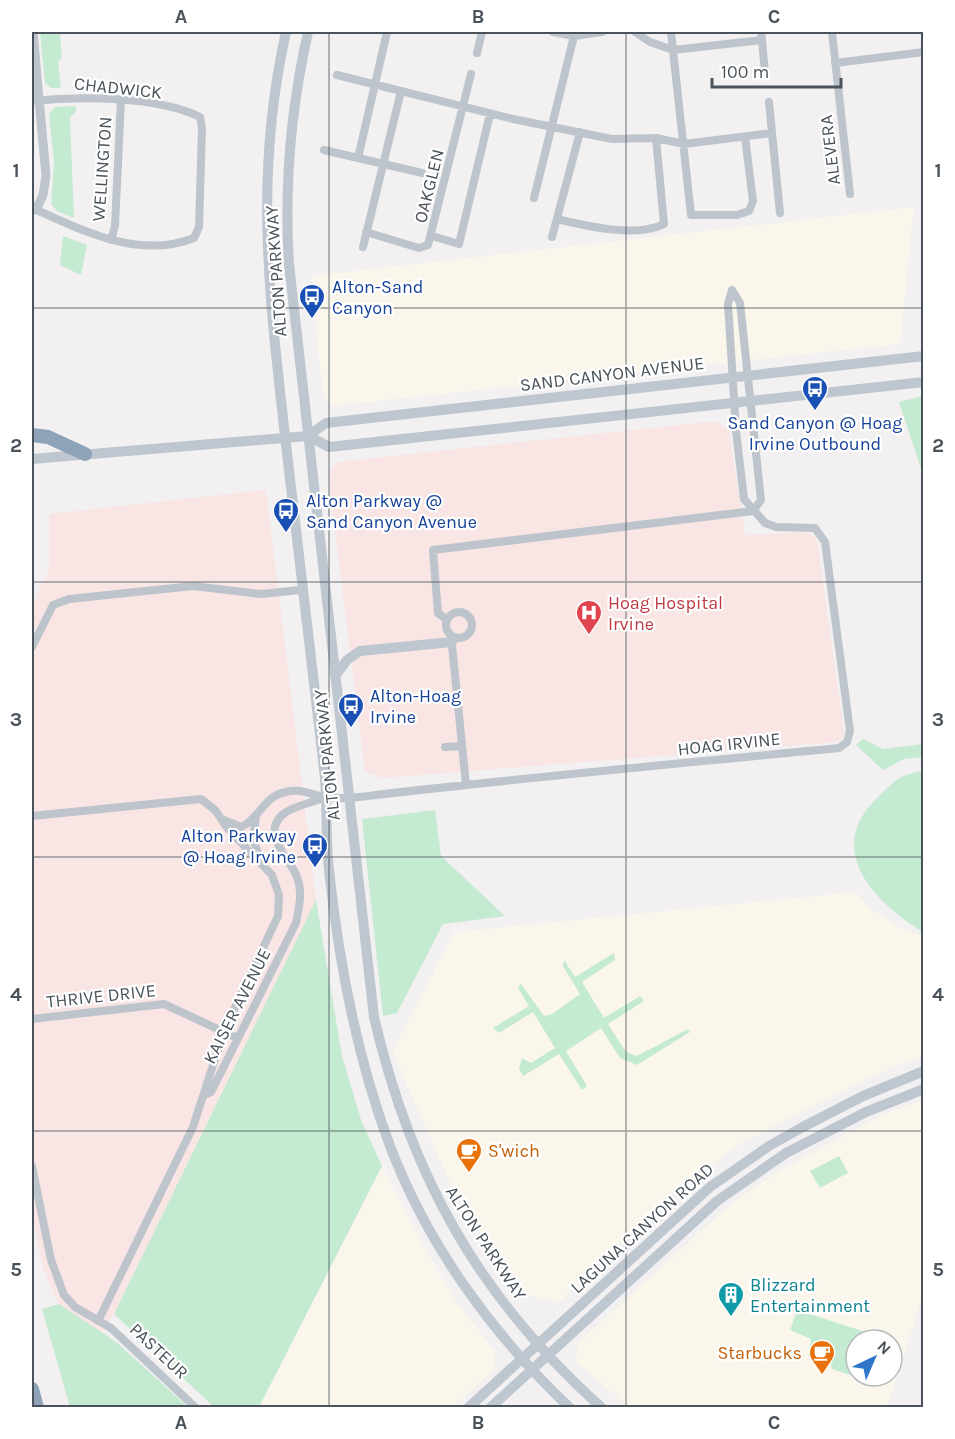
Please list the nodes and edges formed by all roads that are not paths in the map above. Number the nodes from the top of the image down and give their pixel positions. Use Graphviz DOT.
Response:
graph roads {
  1 [pos="33,32"];
  2 [pos="286,32"];
  3 [pos="309,32"];
  4 [pos="387,32"];
  5 [pos="482,32"];
  6 [pos="553,32"];
  7 [pos="602,32"];
  8 [pos="635,32"];
  9 [pos="671,32"];
  10 [pos="733,32"];
  11 [pos="832,32"];
  12 [pos="575,34"];
  13 [pos="761,36"];
  14 [pos="735,42"];
  15 [pos="673,50"];
  16 [pos="924,52"];
  17 [pos="477,53"];
  18 [pos="835,63"];
  19 [pos="765,73"];
  20 [pos="471,74"];
  21 [pos="338,75"];
  22 [pos="374,85"];
  23 [pos="401,91"];
  24 [pos="36,100"];
  25 [pos="121,100"];
  26 [pos="769,102"];
  27 [pos="464,107"];
  28 [pos="490,114"];
  29 [pos="552,128"];
  30 [pos="579,132"];
  31 [pos="772,133"];
  32 [pos="745,137"];
  33 [pos="656,138"];
  34 [pos="684,144"];
  35 [pos="324,150"];
  36 [pos="358,158"];
  37 [pos="382,164"];
  38 [pos="423,173"];
  39 [pos="850,194"];
  40 [pos="534,198"];
  41 [pos="34,209"];
  42 [pos="780,213"];
  43 [pos="557,219"];
  44 [pos="366,232"];
  45 [pos="432,236"];
  46 [pos="552,237"];
  47 [pos="111,240"];
  48 [pos="363,247"];
  49 [pos="922,356"];
  50 [pos="747,376"];
  51 [pos="734,377"];
  52 [pos="922,382"];
  53 [pos="749,401"];
  54 [pos="736,402"];
  55 [pos="32,435"];
  56 [pos="308,436"];
  57 [pos="285,437"];
  58 [pos="85,454"];
  59 [pos="32,459"];
  60 [pos="753,511"];
  61 [pos="300,590"];
  62 [pos="447,620"];
  63 [pos="452,639"];
  64 [pos="32,647"];
  65 [pos="335,676"];
  66 [pos="462,746"];
  67 [pos="445,747"];
  68 [pos="466,785"];
  69 [pos="348,797"];
  70 [pos="326,798"];
  71 [pos="256,815"];
  72 [pos="32,816"];
  73 [pos="224,820"];
  74 [pos="265,867"];
  75 [pos="32,1019"];
  76 [pos="224,1031"];
  77 [pos="237,1038"];
  78 [pos="924,1071"];
  79 [pos="924,1089"];
  80 [pos="204,1095"];
  81 [pos="32,1167"];
  82 [pos="98,1321"];
  83 [pos="538,1344"];
  84 [pos="548,1355"];
  85 [pos="522,1358"];
  86 [pos="532,1369"];
  87 [pos="32,1389"];
  88 [pos="37,1407"];
  89 [pos="196,1407"];
  90 [pos="468,1407"];
  91 [pos="490,1407"];
  92 [pos="570,1407"];
  93 [pos="602,1407"];
  1 -- 24 [label="street"];
  2 -- 57 [label="main road, ALTON PARKWAY"];
  3 -- 56 [label="main road, ALTON PARKWAY"];
  4 -- 22 [label="street"];
  5 -- 17 [label="street"];
  6 -- 12 [label="street"];
  7 -- 12 [label="street"];
  8 -- 15 [label="street"];
  9 -- 15 [label="street"];
  10 -- 14 [label="street"];
  11 -- 18 [label="street, ALEVERA"];
  12 -- 29 [label="street"];
  13 -- 14 [label="street"];
  13 -- 19 [label="street"];
  14 -- 15 [label="street"];
  15 -- 34 [label="street"];
  16 -- 18 [label="street"];
  18 -- 39 [label="street, ALEVERA"];
  20 -- 27 [label="street, OAKGLEN"];
  21 -- 22 [label="street"];
  22 -- 23 [label="street"];
  22 -- 36 [label="street"];
  23 -- 27 [label="street"];
  23 -- 37 [label="street"];
  24 -- 25 [label="street, CHADWICK"];
  24 -- 41 [label="street"];
  25 -- 47 [label="street, WELLINGTON"];
  25 -- 47 [label="street, CHADWICK"];
  26 -- 31 [label="street"];
  27 -- 28 [label="street"];
  27 -- 45 [label="street, OAKGLEN"];
  28 -- 29 [label="street"];
  28 -- 45 [label="street"];
  29 -- 30 [label="street"];
  29 -- 40 [label="street"];
  30 -- 33 [label="street"];
  30 -- 43 [label="street"];
  31 -- 32 [label="street"];
  31 -- 42 [label="street"];
  32 -- 34 [label="street"];
  32 -- 34 [label="street"];
  33 -- 34 [label="street"];
  33 -- 43 [label="street"];
  35 -- 36 [label="street"];
  36 -- 37 [label="street"];
  37 -- 38 [label="street"];
  37 -- 44 [label="street"];
  41 -- 47 [label="street"];
  43 -- 46 [label="street"];
  44 -- 45 [label="street, OAKGLEN"];
  44 -- 48 [label="street"];
  49 -- 50 [label="main road, SAND CANYON AVENUE"];
  50 -- 51 [label="main road, SAND CANYON AVENUE"];
  50 -- 51 [label="street"];
  50 -- 53 [label="street"];
  51 -- 54 [label="street"];
  51 -- 56 [label="main road, SAND CANYON AVENUE"];
  52 -- 53 [label="main road, SAND CANYON AVENUE"];
  53 -- 54 [label="main road, SAND CANYON AVENUE"];
  53 -- 60 [label="street"];
  54 -- 56 [label="main road, SAND CANYON AVENUE"];
  54 -- 60 [label="street"];
  55 -- 58 [label="highway"];
  56 -- 57 [label="main road, SAND CANYON AVENUE"];
  56 -- 65 [label="main road, ALTON PARKWAY"];
  57 -- 58 [label="main road, SAND CANYON AVENUE"];
  57 -- 61 [label="main road, ALTON PARKWAY"];
  58 -- 59 [label="main road, SAND CANYON AVENUE"];
  60 -- 62 [label="street"];
  60 -- 68 [label="street, HOAG IRVINE"];
  61 -- 64 [label="street"];
  61 -- 70 [label="main road, ALTON PARKWAY"];
  62 -- 63 [label="street"];
  62 -- 63 [label="street"];
  63 -- 65 [label="main road"];
  63 -- 66 [label="street"];
  65 -- 69 [label="main road, ALTON PARKWAY"];
  66 -- 67 [label="street"];
  66 -- 68 [label="street"];
  68 -- 69 [label="street, HOAG IRVINE"];
  69 -- 70 [label="street, HOAG IRVINE"];
  69 -- 83 [label="main road, ALTON PARKWAY"];
  70 -- 71 [label="street"];
  70 -- 77 [label="street, KAISER AVENUE"];
  70 -- 85 [label="main road, ALTON PARKWAY"];
  71 -- 73 [label="street"];
  71 -- 74 [label="street, KAISER AVENUE"];
  72 -- 73 [label="street, KAISER AVENUE"];
  73 -- 74 [label="street, KAISER AVENUE"];
  74 -- 76 [label="street, KAISER AVENUE"];
  75 -- 76 [label="street, THRIVE DRIVE"];
  76 -- 77 [label="street, THRIVE DRIVE"];
  76 -- 80 [label="street, KAISER AVENUE"];
  77 -- 80 [label="street, KAISER AVENUE"];
  78 -- 83 [label="main road, LAGUNA CANYON ROAD"];
  79 -- 84 [label="main road, LAGUNA CANYON ROAD"];
  80 -- 82 [label="street, KAISER AVENUE"];
  81 -- 82 [label="street, PASTEUR"];
  82 -- 89 [label="street, PASTEUR"];
  83 -- 84 [label="main road, ALTON PARKWAY"];
  83 -- 85 [label="main road, LAGUNA CANYON ROAD"];
  84 -- 86 [label="main road, LAGUNA CANYON ROAD"];
  84 -- 93 [label="main road, ALTON PARKWAY"];
  85 -- 86 [label="main road, ALTON PARKWAY"];
  85 -- 90 [label="main road, LAGUNA CANYON ROAD"];
  86 -- 91 [label="main road, LAGUNA CANYON ROAD"];
  86 -- 92 [label="main road, ALTON PARKWAY"];
  87 -- 88 [label="highway"];
}
